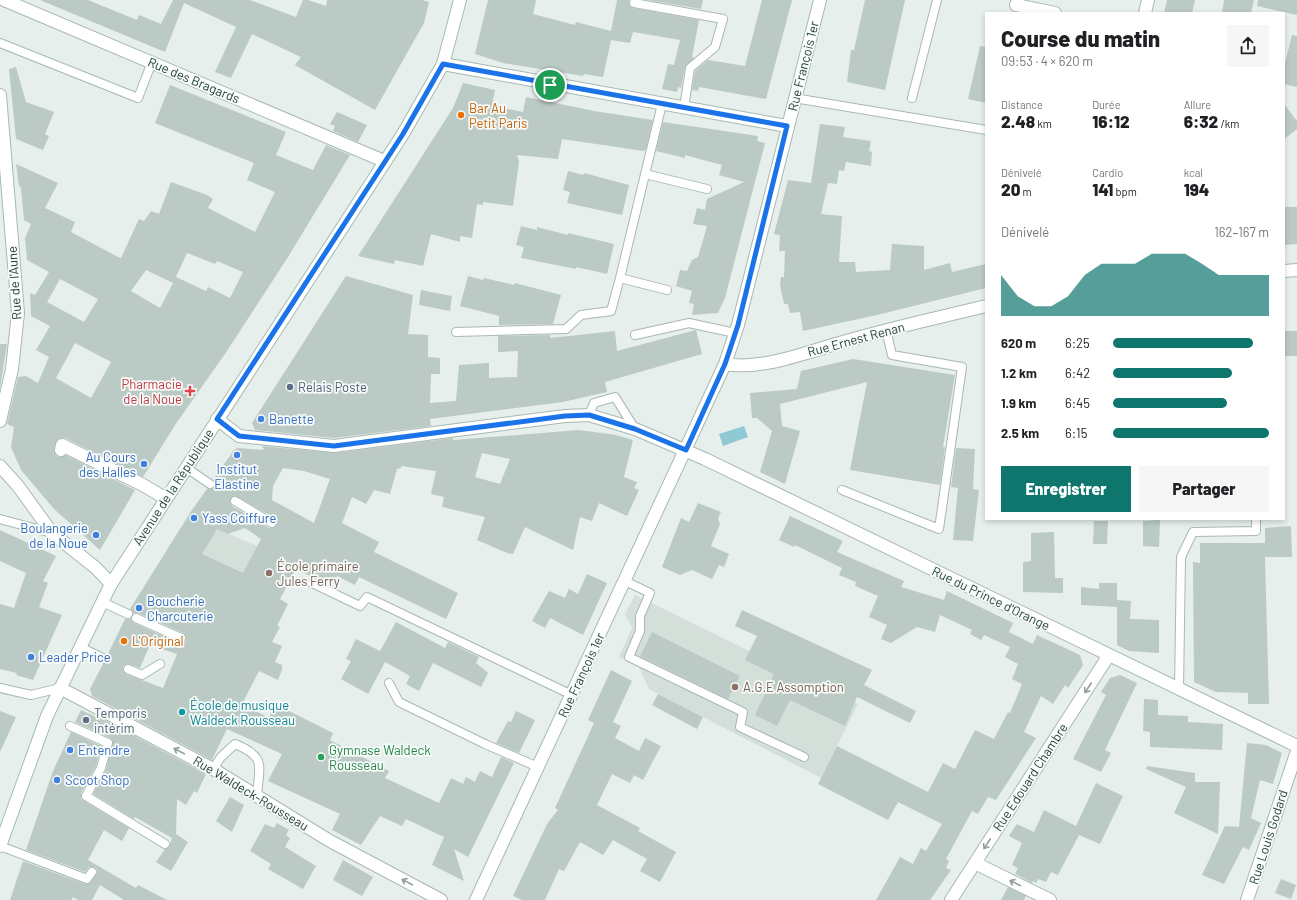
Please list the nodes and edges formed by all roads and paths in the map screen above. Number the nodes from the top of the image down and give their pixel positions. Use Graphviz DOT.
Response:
graph roads {
  1 [pos="4,0"];
  2 [pos="460,0"];
  3 [pos="820,0"];
  4 [pos="936,0"];
  5 [pos="1018,0"];
  6 [pos="1148,0"];
  7 [pos="634,3"];
  8 [pos="1050,12"];
  9 [pos="1145,12"];
  10 [pos="0,43"];
  11 [pos="152,62"];
  12 [pos="443,64"];
  13 [pos="0,95"];
  14 [pos="794,98"];
  15 [pos="912,98"];
  16 [pos="662,104"];
  17 [pos="684,108"];
  18 [pos="787,126"];
  19 [pos="985,130"];
  20 [pos="384,161"];
  21 [pos="645,174"];
  22 [pos="707,189"];
  23 [pos="4,195"];
  24 [pos="1297,270"];
  25 [pos="1285,271"];
  26 [pos="620,278"];
  27 [pos="667,290"];
  28 [pos="985,306"];
  29 [pos="886,330"];
  30 [pos="456,332"];
  31 [pos="735,333"];
  32 [pos="635,335"];
  33 [pos="725,364"];
  34 [pos="589,415"];
  35 [pos="217,419"];
  36 [pos="0,421"];
  37 [pos="635,429"];
  38 [pos="60,450"];
  39 [pos="686,450"];
  40 [pos="0,466"];
  41 [pos="185,468"];
  42 [pos="210,484"];
  43 [pos="842,490"];
  44 [pos="166,498"];
  45 [pos="234,501"];
  46 [pos="0,519"];
  47 [pos="1256,520"];
  48 [pos="272,523"];
  49 [pos="52,533"];
  50 [pos="625,581"];
  51 [pos="312,583"];
  52 [pos="111,584"];
  53 [pos="102,602"];
  54 [pos="128,614"];
  55 [pos="136,618"];
  56 [pos="181,638"];
  57 [pos="80,647"];
  58 [pos="1109,655"];
  59 [pos="105,659"];
  60 [pos="160,664"];
  61 [pos="128,669"];
  62 [pos="389,683"];
  63 [pos="0,688"];
  64 [pos="60,688"];
  65 [pos="1179,689"];
  66 [pos="572,695"];
  67 [pos="70,726"];
  68 [pos="1297,746"];
  69 [pos="1297,751"];
  70 [pos="804,757"];
  71 [pos="538,767"];
  72 [pos="214,769"];
  73 [pos="257,796"];
  74 [pos="165,844"];
  75 [pos="0,846"];
  76 [pos="974,863"];
  77 [pos="92,872"];
  78 [pos="441,900"];
  79 [pos="476,900"];
  80 [pos="951,900"];
  81 [pos="1050,900"];
  82 [pos="1247,900"];
  1 -- 11 [label="street, Rue des Bragards"];
  2 -- 12 [label="street, Avenue de la République"];
  3 -- 14 [label="street, Rue François 1er"];
  4 -- 15 [label="lane"];
  5 -- 8 [label="street"];
  6 -- 9 [label="street"];
  7 -- 17 [label="lane"];
  10 -- 11 [label="lane"];
  11 -- 20 [label="street, Rue des Bragards"];
  12 -- 16 [label="street"];
  12 -- 20 [label="street, Avenue de la République"];
  13 -- 23 [label="street, Rue de l'Aune"];
  14 -- 18 [label="street, Rue François 1er"];
  14 -- 19 [label="lane"];
  16 -- 17 [label="street"];
  16 -- 21 [label="lane"];
  17 -- 18 [label="street"];
  18 -- 31 [label="street, Rue François 1er"];
  20 -- 35 [label="street, Avenue de la République"];
  21 -- 22 [label="lane"];
  21 -- 26 [label="lane"];
  23 -- 36 [label="street, Rue de l'Aune"];
  24 -- 25 [label="street"];
  26 -- 27 [label="lane"];
  26 -- 30 [label="lane"];
  28 -- 29 [label="street, Rue Ernest Renan"];
  29 -- 33 [label="street, Rue Ernest Renan"];
  29 -- 43 [label="lane"];
  31 -- 32 [label="lane"];
  31 -- 33 [label="street, Rue François 1er"];
  33 -- 39 [label="street, Rue François 1er"];
  34 -- 35 [label="street"];
  34 -- 37 [label="street, Rue du Prince d'Orange"];
  34 -- 37 [label="lane"];
  35 -- 41 [label="street, Avenue de la République"];
  37 -- 39 [label="street, Rue du Prince d'Orange"];
  38 -- 44 [label="street"];
  39 -- 50 [label="street, Rue François 1er"];
  39 -- 58 [label="street, Rue du Prince d'Orange"];
  40 -- 49 [label="street"];
  41 -- 42 [label="lane"];
  41 -- 44 [label="street, Avenue de la République"];
  44 -- 52 [label="street, Avenue de la République"];
  45 -- 48 [label="lane"];
  46 -- 49 [label="lane"];
  47 -- 65 [label="lane"];
  49 -- 52 [label="street"];
  50 -- 66 [label="street, Rue François 1er"];
  50 -- 70 [label="lane"];
  51 -- 66 [label="lane"];
  52 -- 53 [label="street, Avenue de la République"];
  53 -- 54 [label="lane"];
  53 -- 57 [label="street, Avenue de la République"];
  55 -- 56 [label="lane"];
  57 -- 59 [label="lane"];
  57 -- 64 [label="street, Avenue de la République"];
  58 -- 65 [label="street, Rue du Prince d'Orange"];
  58 -- 76 [label="street, Rue Edouard Chambre, one-way"];
  60 -- 61 [label="lane"];
  62 -- 71 [label="lane"];
  63 -- 64 [label="lane"];
  72 -- 64 [label="street, Rue Waldeck-Rousseau, one-way"];
  64 -- 75 [label="street, Avenue de la République"];
  65 -- 68 [label="street, Rue du Prince d'Orange"];
  66 -- 71 [label="street, Rue François 1er"];
  67 -- 74 [label="lane"];
  69 -- 82 [label="street, Rue Louis Godard"];
  71 -- 79 [label="street, Rue François 1er"];
  72 -- 73 [label="street, Rue Waldeck-Rousseau"];
  72 -- 73 [label="lane"];
  78 -- 73 [label="street, Rue Waldeck-Rousseau, one-way"];
  75 -- 77 [label="lane"];
  76 -- 80 [label="street, Rue Edouard Chambre"];
  81 -- 76 [label="street, one-way"];
}
